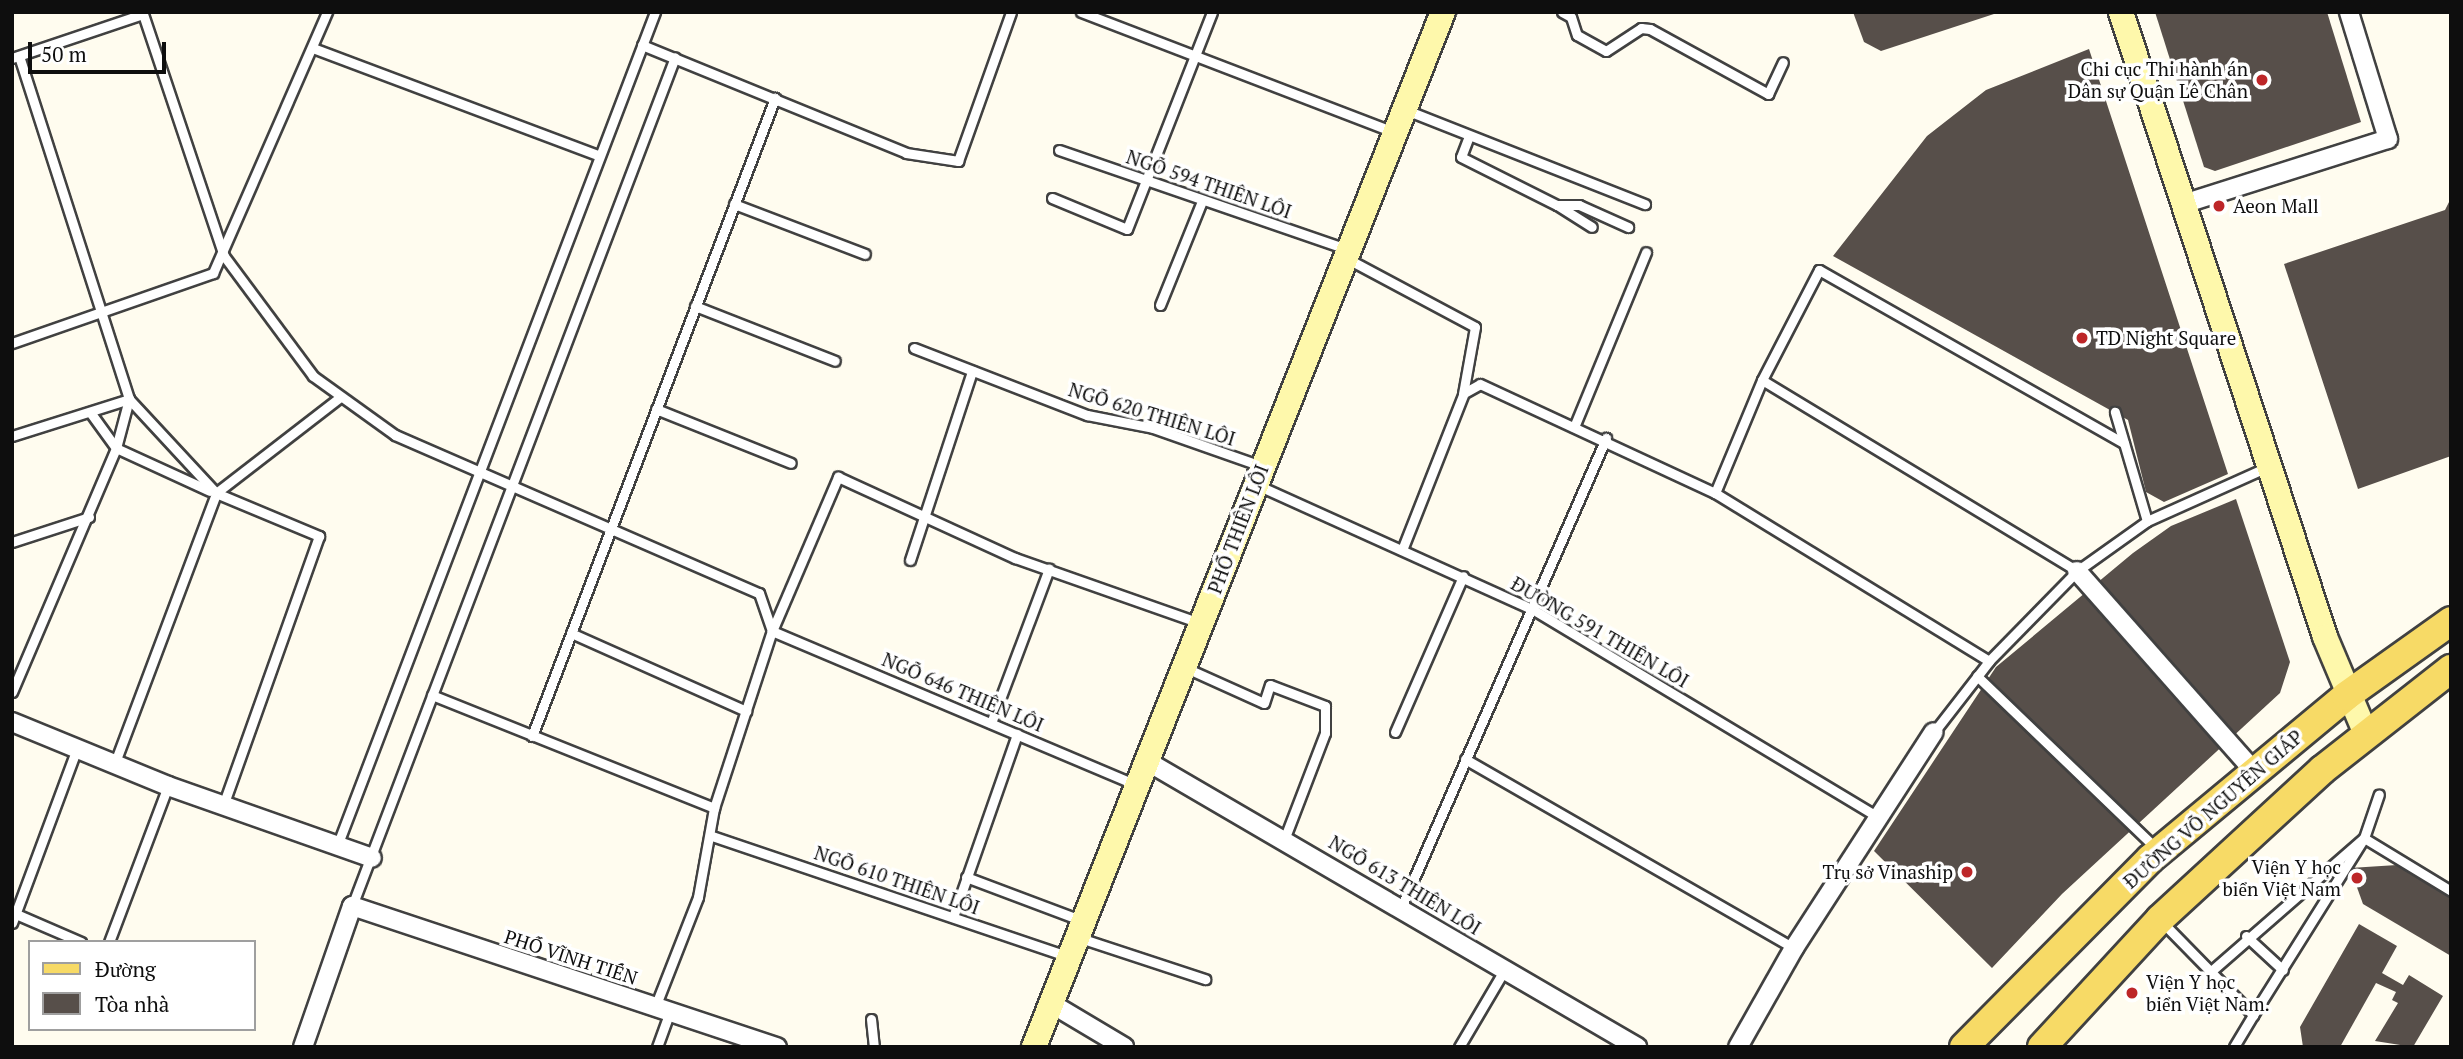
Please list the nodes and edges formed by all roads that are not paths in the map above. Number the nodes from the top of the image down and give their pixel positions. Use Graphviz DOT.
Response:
graph roads {
  1 [pos="327,12"];
  2 [pos="655,12"];
  3 [pos="1011,12"];
  4 [pos="1081,12"];
  5 [pos="1212,12"];
  6 [pos="1443,12"];
  7 [pos="1562,12"];
  8 [pos="2121,12"];
  9 [pos="2349,12"];
  10 [pos="1573,15"];
  11 [pos="642,45"];
  12 [pos="313,48"];
  13 [pos="1195,54"];
  14 [pos="15,57"];
  15 [pos="675,57"];
  16 [pos="1783,62"];
  17 [pos="775,98"];
  18 [pos="1406,110"];
  19 [pos="1394,132"];
  20 [pos="1469,136"];
  21 [pos="1059,150"];
  22 [pos="597,155"];
  23 [pos="1147,182"];
  24 [pos="1052,198"];
  25 [pos="1202,201"];
  26 [pos="734,204"];
  27 [pos="1645,204"];
  28 [pos="2183,204"];
  29 [pos="1557,205"];
  30 [pos="1592,227"];
  31 [pos="1628,227"];
  32 [pos="1646,252"];
  33 [pos="1346,253"];
  34 [pos="866,254"];
  35 [pos="224,256"];
  36 [pos="1160,305"];
  37 [pos="695,306"];
  38 [pos="100,315"];
  39 [pos="12,343"];
  40 [pos="914,348"];
  41 [pos="835,361"];
  42 [pos="972,370"];
  43 [pos="1762,380"];
  44 [pos="339,398"];
  45 [pos="1462,398"];
  46 [pos="129,399"];
  47 [pos="656,409"];
  48 [pos="90,412"];
  49 [pos="2115,412"];
  50 [pos="1574,428"];
  51 [pos="12,436"];
  52 [pos="1606,438"];
  53 [pos="2124,443"];
  54 [pos="116,448"];
  55 [pos="792,463"];
  56 [pos="2267,467"];
  57 [pos="475,474"];
  58 [pos="1259,475"];
  59 [pos="509,488"];
  60 [pos="216,493"];
  61 [pos="1716,493"];
  62 [pos="925,515"];
  63 [pos="89,517"];
  64 [pos="2147,521"];
  65 [pos="611,528"];
  66 [pos="12,542"];
  67 [pos="1402,550"];
  68 [pos="910,560"];
  69 [pos="1049,569"];
  70 [pos="2077,570"];
  71 [pos="1463,576"];
  72 [pos="1532,609"];
  73 [pos="2451,621"];
  74 [pos="1201,623"];
  75 [pos="772,631"];
  76 [pos="571,633"];
  77 [pos="1989,661"];
  78 [pos="1184,668"];
  79 [pos="2451,670"];
  80 [pos="1977,676"];
  81 [pos="12,692"];
  82 [pos="432,695"];
  83 [pos="2346,696"];
  84 [pos="746,711"];
  85 [pos="12,722"];
  86 [pos="991,723"];
  87 [pos="1395,732"];
  88 [pos="1934,732"];
  89 [pos="1017,734"];
  90 [pos="2366,734"];
  91 [pos="532,736"];
  92 [pos="76,751"];
  93 [pos="1465,759"];
  94 [pos="1150,763"];
  95 [pos="113,765"];
  96 [pos="2255,772"];
  97 [pos="168,786"];
  98 [pos="1140,786"];
  99 [pos="2379,794"];
  100 [pos="223,806"];
  101 [pos="714,808"];
  102 [pos="1876,816"];
  103 [pos="712,836"];
  104 [pos="1286,837"];
  105 [pos="2364,838"];
  106 [pos="337,846"];
  107 [pos="2160,851"];
  108 [pos="372,858"];
  109 [pos="966,877"];
  110 [pos="2451,891"];
  111 [pos="352,906"];
  112 [pos="1401,908"];
  113 [pos="953,917"];
  114 [pos="14,918"];
  115 [pos="2160,919"];
  116 [pos="2246,936"];
  117 [pos="1078,939"];
  118 [pos="75,940"];
  119 [pos="110,940"];
  120 [pos="1794,947"];
  121 [pos="1505,969"];
  122 [pos="2283,970"];
  123 [pos="2209,973"];
  124 [pos="1205,979"];
  125 [pos="1052,1004"];
  126 [pos="663,1009"];
  127 [pos="2253,1015"];
  128 [pos="871,1019"];
  129 [pos="303,1047"];
  130 [pos="657,1047"];
  131 [pos="777,1047"];
  132 [pos="874,1047"];
  133 [pos="1034,1047"];
  134 [pos="1125,1047"];
  135 [pos="1459,1047"];
  136 [pos="1637,1047"];
  137 [pos="1738,1047"];
  138 [pos="1964,1047"];
  139 [pos="2042,1047"];
  140 [pos="2235,1047"];
  1 -- 12 [label="lane"];
  2 -- 11 [label="lane"];
  3 -- 17 [label="lane"];
  4 -- 13 [label="lane"];
  5 -- 13 [label="lane"];
  6 -- 18 [label="main road, PHỐ THIÊN LÔI"];
  7 -- 10 [label="lane"];
  8 -- 28 [label="main road"];
  9 -- 28 [label="street"];
  10 -- 16 [label="lane"];
  11 -- 15 [label="lane"];
  11 -- 22 [label="lane"];
  12 -- 22 [label="lane"];
  12 -- 35 [label="lane"];
  13 -- 19 [label="lane"];
  13 -- 23 [label="lane"];
  14 -- 35 [label="lane"];
  14 -- 38 [label="lane"];
  15 -- 17 [label="lane"];
  15 -- 59 [label="lane"];
  17 -- 26 [label="lane"];
  18 -- 19 [label="main road, PHỐ THIÊN LÔI"];
  18 -- 20 [label="lane"];
  19 -- 33 [label="main road, PHỐ THIÊN LÔI"];
  20 -- 27 [label="lane"];
  20 -- 29 [label="lane"];
  21 -- 23 [label="lane, NGÕ 594 THIÊN LÔI"];
  22 -- 57 [label="lane"];
  23 -- 24 [label="lane"];
  23 -- 25 [label="lane, NGÕ 594 THIÊN LÔI"];
  25 -- 33 [label="lane, NGÕ 594 THIÊN LÔI"];
  25 -- 36 [label="lane"];
  26 -- 34 [label="lane"];
  26 -- 37 [label="lane"];
  28 -- 56 [label="main road"];
  29 -- 30 [label="lane"];
  29 -- 31 [label="lane"];
  32 -- 50 [label="lane"];
  33 -- 45 [label="lane, NGÕ 594 THIÊN LÔI"];
  33 -- 58 [label="main road, PHỐ THIÊN LÔI"];
  35 -- 38 [label="lane"];
  35 -- 44 [label="lane"];
  37 -- 41 [label="lane"];
  37 -- 47 [label="lane"];
  38 -- 39 [label="lane"];
  38 -- 46 [label="lane"];
  40 -- 42 [label="lane, NGÕ 620 THIÊN LÔI"];
  42 -- 58 [label="lane, NGÕ 620 THIÊN LÔI"];
  42 -- 62 [label="lane"];
  43 -- 53 [label="lane"];
  43 -- 61 [label="lane"];
  43 -- 70 [label="lane"];
  44 -- 57 [label="lane"];
  44 -- 60 [label="lane"];
  45 -- 50 [label="lane"];
  45 -- 67 [label="lane"];
  46 -- 48 [label="lane"];
  46 -- 54 [label="lane"];
  46 -- 60 [label="lane"];
  47 -- 55 [label="lane"];
  47 -- 65 [label="lane"];
  48 -- 51 [label="lane"];
  48 -- 54 [label="lane"];
  49 -- 53 [label="lane"];
  50 -- 52 [label="lane"];
  52 -- 61 [label="lane"];
  52 -- 72 [label="lane"];
  53 -- 64 [label="lane"];
  54 -- 60 [label="lane"];
  54 -- 63 [label="lane"];
  56 -- 64 [label="lane"];
  56 -- 83 [label="main road"];
  57 -- 59 [label="lane"];
  57 -- 106 [label="lane"];
  58 -- 67 [label="lane, ĐƯỜNG 591 THIÊN LÔI"];
  58 -- 74 [label="main road, PHỐ THIÊN LÔI"];
  59 -- 65 [label="lane"];
  59 -- 82 [label="lane"];
  60 -- 95 [label="lane"];
  60 -- 100 [label="lane"];
  61 -- 77 [label="lane"];
  62 -- 68 [label="lane"];
  62 -- 69 [label="lane"];
  62 -- 75 [label="lane"];
  63 -- 66 [label="lane"];
  63 -- 81 [label="lane"];
  64 -- 70 [label="lane"];
  65 -- 75 [label="lane"];
  65 -- 76 [label="lane"];
  67 -- 71 [label="lane, ĐƯỜNG 591 THIÊN LÔI"];
  69 -- 74 [label="lane"];
  69 -- 86 [label="lane"];
  70 -- 77 [label="lane"];
  70 -- 96 [label="street"];
  71 -- 72 [label="lane, ĐƯỜNG 591 THIÊN LÔI"];
  71 -- 87 [label="lane"];
  72 -- 93 [label="lane"];
  72 -- 102 [label="lane, ĐƯỜNG 591 THIÊN LÔI"];
  73 -- 83 [label="main road, ĐƯỜNG VÕ NGUYÊN GIÁP"];
  74 -- 78 [label="main road, PHỐ THIÊN LÔI"];
  75 -- 84 [label="lane"];
  75 -- 86 [label="lane, NGÕ 646 THIÊN LÔI"];
  76 -- 84 [label="lane"];
  76 -- 91 [label="lane"];
  77 -- 80 [label="lane"];
  78 -- 94 [label="main road, PHỐ THIÊN LÔI"];
  78 -- 104 [label="lane"];
  79 -- 90 [label="main road"];
  80 -- 88 [label="lane"];
  80 -- 107 [label="lane"];
  82 -- 91 [label="lane"];
  82 -- 108 [label="lane"];
  83 -- 90 [label="main road"];
  83 -- 96 [label="main road, ĐƯỜNG VÕ NGUYÊN GIÁP"];
  84 -- 101 [label="lane"];
  85 -- 92 [label="street"];
  86 -- 89 [label="lane, NGÕ 646 THIÊN LÔI"];
  88 -- 102 [label="street"];
  89 -- 98 [label="lane, NGÕ 646 THIÊN LÔI"];
  89 -- 109 [label="lane"];
  90 -- 115 [label="main road"];
  91 -- 101 [label="lane"];
  92 -- 95 [label="street"];
  92 -- 114 [label="lane"];
  93 -- 112 [label="lane"];
  93 -- 120 [label="lane"];
  94 -- 98 [label="main road, PHỐ THIÊN LÔI"];
  94 -- 104 [label="street, NGÕ 613 THIÊN LÔI"];
  95 -- 97 [label="street"];
  96 -- 107 [label="main road, ĐƯỜNG VÕ NGUYÊN GIÁP"];
  97 -- 100 [label="street"];
  97 -- 119 [label="lane"];
  98 -- 117 [label="main road, PHỐ THIÊN LÔI"];
  99 -- 105 [label="lane"];
  100 -- 106 [label="street"];
  101 -- 103 [label="lane"];
  102 -- 120 [label="street"];
  103 -- 113 [label="lane, NGÕ 610 THIÊN LÔI"];
  103 -- 126 [label="lane"];
  104 -- 112 [label="street, NGÕ 613 THIÊN LÔI"];
  105 -- 110 [label="lane"];
  105 -- 116 [label="lane"];
  105 -- 122 [label="lane"];
  106 -- 108 [label="street"];
  107 -- 138 [label="main road, ĐƯỜNG VÕ NGUYÊN GIÁP"];
  108 -- 111 [label="lane"];
  109 -- 113 [label="lane"];
  109 -- 117 [label="lane"];
  111 -- 126 [label="street, PHỐ VĨNH TIẾN"];
  111 -- 129 [label="street"];
  112 -- 121 [label="street, NGÕ 613 THIÊN LÔI"];
  113 -- 117 [label="lane, NGÕ 610 THIÊN LÔI"];
  114 -- 118 [label="lane"];
  115 -- 123 [label="lane"];
  115 -- 139 [label="main road"];
  116 -- 122 [label="lane"];
  116 -- 123 [label="lane"];
  117 -- 124 [label="lane"];
  117 -- 125 [label="main road, PHỐ THIÊN LÔI"];
  120 -- 137 [label="street"];
  121 -- 135 [label="lane"];
  121 -- 136 [label="street, NGÕ 613 THIÊN LÔI"];
  122 -- 127 [label="lane"];
  123 -- 127 [label="lane"];
  125 -- 133 [label="main road, PHỐ THIÊN LÔI"];
  125 -- 134 [label="street"];
  126 -- 130 [label="lane"];
  126 -- 131 [label="street, PHỐ VĨNH TIẾN"];
  127 -- 140 [label="lane"];
  128 -- 132 [label="lane"];
}
